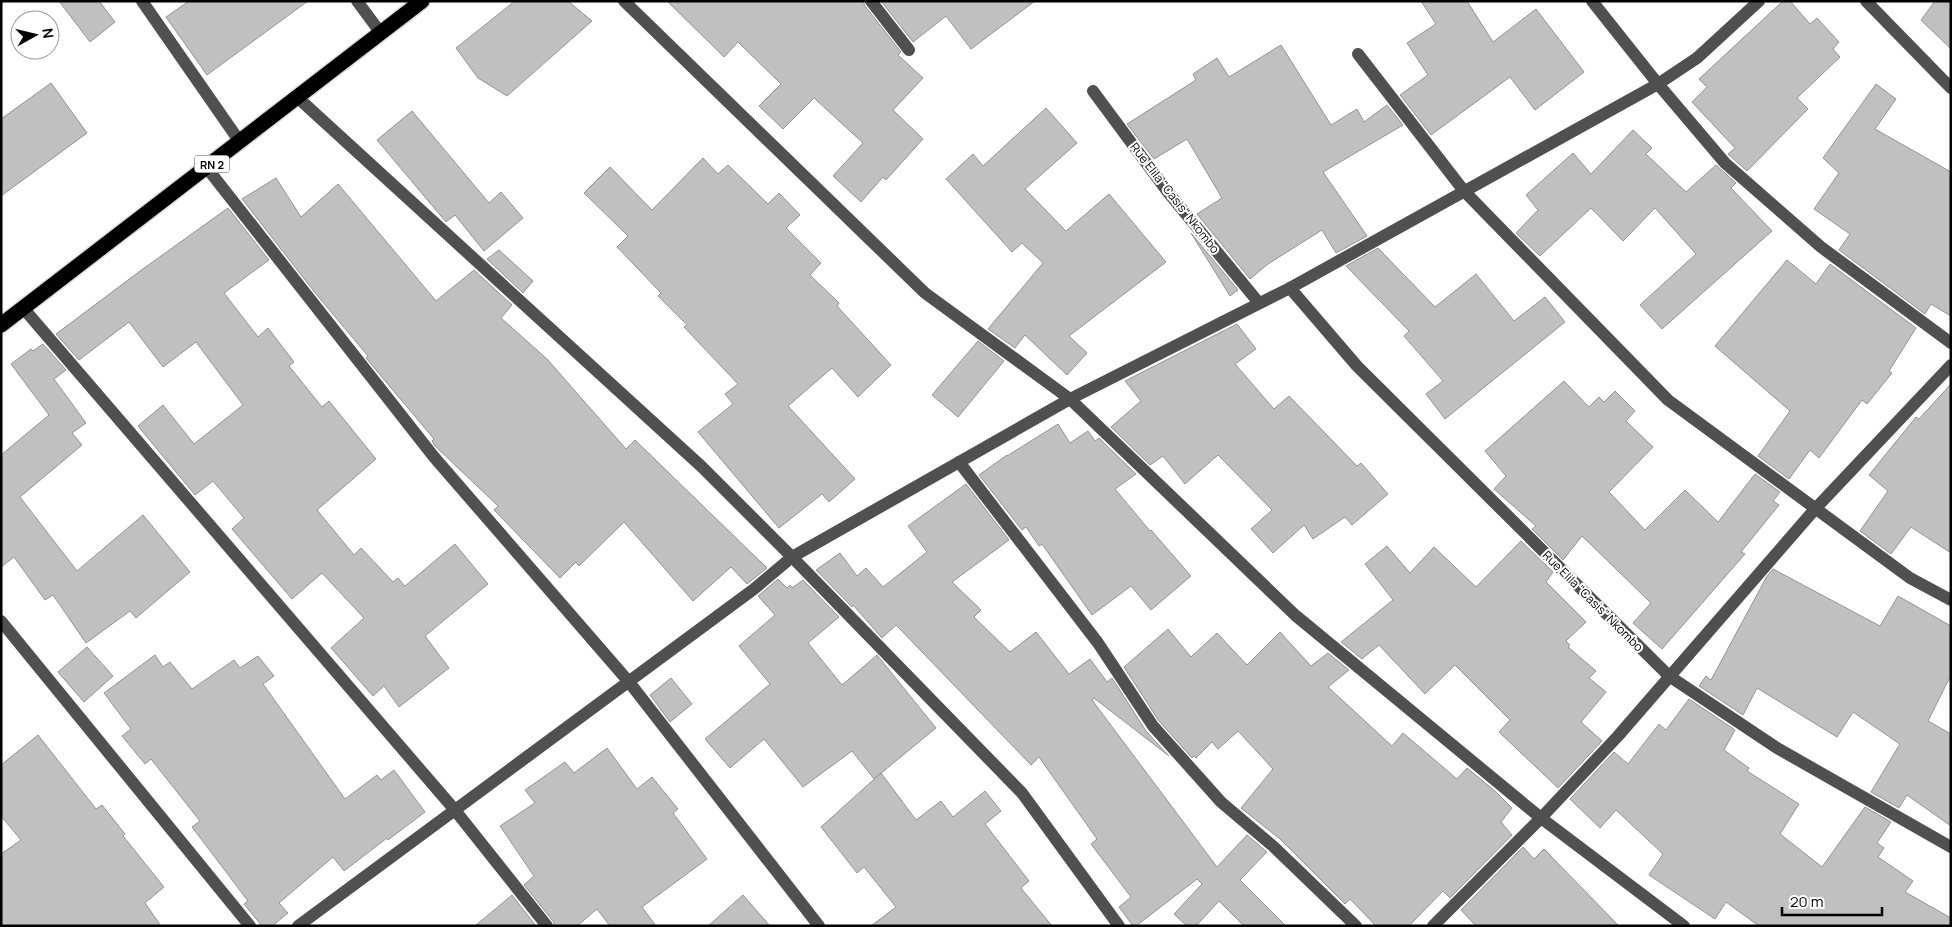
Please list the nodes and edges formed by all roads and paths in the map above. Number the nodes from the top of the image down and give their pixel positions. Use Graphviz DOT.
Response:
graph roads {
  1 [pos="142,1"];
  2 [pos="357,1"];
  3 [pos="422,1"];
  4 [pos="624,1"];
  5 [pos="871,1"];
  6 [pos="1592,1"];
  7 [pos="1758,1"];
  8 [pos="1866,1"];
  9 [pos="380,32"];
  10 [pos="909,50"];
  11 [pos="1358,54"];
  12 [pos="1658,84"];
  13 [pos="1951,88"];
  14 [pos="1093,91"];
  15 [pos="297,97"];
  16 [pos="240,142"];
  17 [pos="206,168"];
  18 [pos="1464,190"];
  19 [pos="1290,288"];
  20 [pos="1260,303"];
  21 [pos="24,309"];
  22 [pos="1,325"];
  23 [pos="1951,343"];
  24 [pos="1951,365"];
  25 [pos="1070,399"];
  26 [pos="959,462"];
  27 [pos="1815,509"];
  28 [pos="792,557"];
  29 [pos="1951,600"];
  30 [pos="1,621"];
  31 [pos="1669,676"];
  32 [pos="629,682"];
  33 [pos="454,809"];
  34 [pos="1541,818"];
  35 [pos="1951,847"];
  36 [pos="250,926"];
  37 [pos="298,926"];
  38 [pos="547,926"];
  39 [pos="819,926"];
  40 [pos="1119,926"];
  41 [pos="1356,926"];
  42 [pos="1433,926"];
  43 [pos="1684,926"];
  1 -- 16 [label="street"];
  2 -- 9 [label="street"];
  3 -- 9 [label="highway, RN 2"];
  4 -- 25 [label="street"];
  5 -- 10 [label="street"];
  6 -- 12 [label="street"];
  7 -- 12 [label="street"];
  8 -- 13 [label="street"];
  9 -- 15 [label="highway, RN 2"];
  11 -- 18 [label="street"];
  12 -- 18 [label="street"];
  12 -- 23 [label="street"];
  14 -- 20 [label="street, Rue Elila \"Casis\" Nkombo"];
  15 -- 16 [label="highway, RN 2"];
  15 -- 28 [label="street"];
  16 -- 17 [label="highway, RN 2"];
  17 -- 21 [label="highway, RN 2"];
  17 -- 32 [label="street"];
  18 -- 19 [label="street"];
  18 -- 27 [label="street"];
  19 -- 20 [label="street"];
  19 -- 31 [label="street, Rue Elila \"Casis\" Nkombo"];
  20 -- 25 [label="street"];
  21 -- 22 [label="highway, RN 2"];
  21 -- 33 [label="street"];
  24 -- 27 [label="street"];
  25 -- 26 [label="street"];
  25 -- 34 [label="street"];
  26 -- 28 [label="street"];
  26 -- 41 [label="street"];
  27 -- 29 [label="street"];
  27 -- 31 [label="street"];
  28 -- 32 [label="street"];
  28 -- 40 [label="street"];
  30 -- 36 [label="street"];
  31 -- 34 [label="street"];
  31 -- 35 [label="street, Rue Elila \"Casis\" Nkombo"];
  32 -- 33 [label="street"];
  32 -- 39 [label="street"];
  33 -- 37 [label="street"];
  33 -- 38 [label="street"];
  34 -- 42 [label="street"];
  34 -- 43 [label="street"];
}
